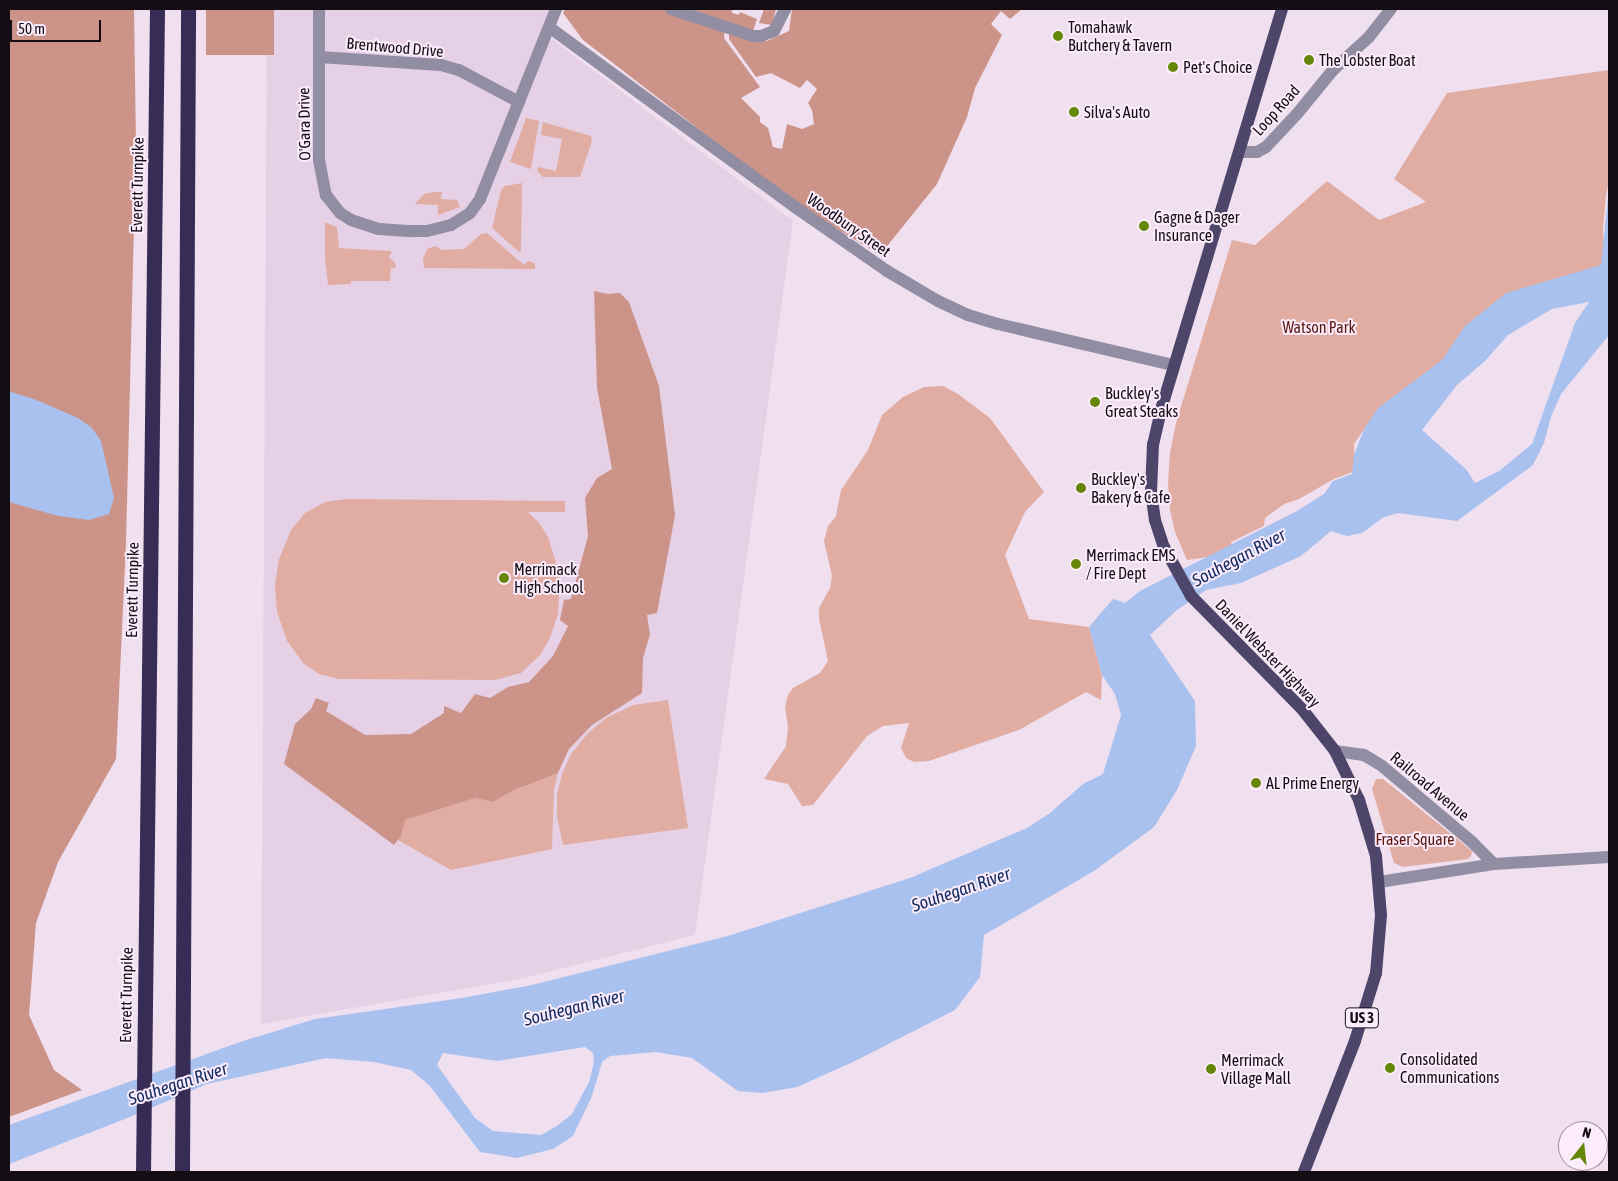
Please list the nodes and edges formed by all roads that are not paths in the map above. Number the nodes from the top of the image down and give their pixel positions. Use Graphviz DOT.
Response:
graph roads {
  1 [pos="157,9"];
  2 [pos="188,9"];
  3 [pos="319,9"];
  4 [pos="556,9"];
  5 [pos="671,9"];
  6 [pos="784,9"];
  7 [pos="1282,9"];
  8 [pos="1391,9"];
  9 [pos="549,27"];
  10 [pos="319,57"];
  11 [pos="519,102"];
  12 [pos="1239,152"];
  13 [pos="1173,365"];
  14 [pos="1335,751"];
  15 [pos="1609,857"];
  16 [pos="1494,864"];
  17 [pos="1379,882"];
  18 [pos="182,1166"];
  19 [pos="142,1168"];
  20 [pos="1304,1172"];
  1 -- 19 [label="highway, Everett Turnpike"];
  2 -- 18 [label="highway"];
  3 -- 10 [label="street, O'Gara Drive"];
  4 -- 9 [label="street, O'Gara Drive"];
  5 -- 6 [label="street"];
  7 -- 12 [label="main road, Daniel Webster Highway / US 3"];
  8 -- 12 [label="street, Loop Road"];
  9 -- 11 [label="street, O'Gara Drive"];
  9 -- 13 [label="street, Woodbury Street"];
  10 -- 11 [label="street, Brentwood Drive"];
  10 -- 11 [label="street, O'Gara Drive"];
  12 -- 13 [label="main road, Daniel Webster Highway / US 3"];
  13 -- 14 [label="main road, Daniel Webster Highway / US 3"];
  14 -- 16 [label="street, Railroad Avenue"];
  14 -- 17 [label="main road, Daniel Webster Highway / US 3"];
  15 -- 16 [label="street"];
  16 -- 17 [label="street"];
  17 -- 20 [label="main road, Daniel Webster Highway / US 3"];
}
